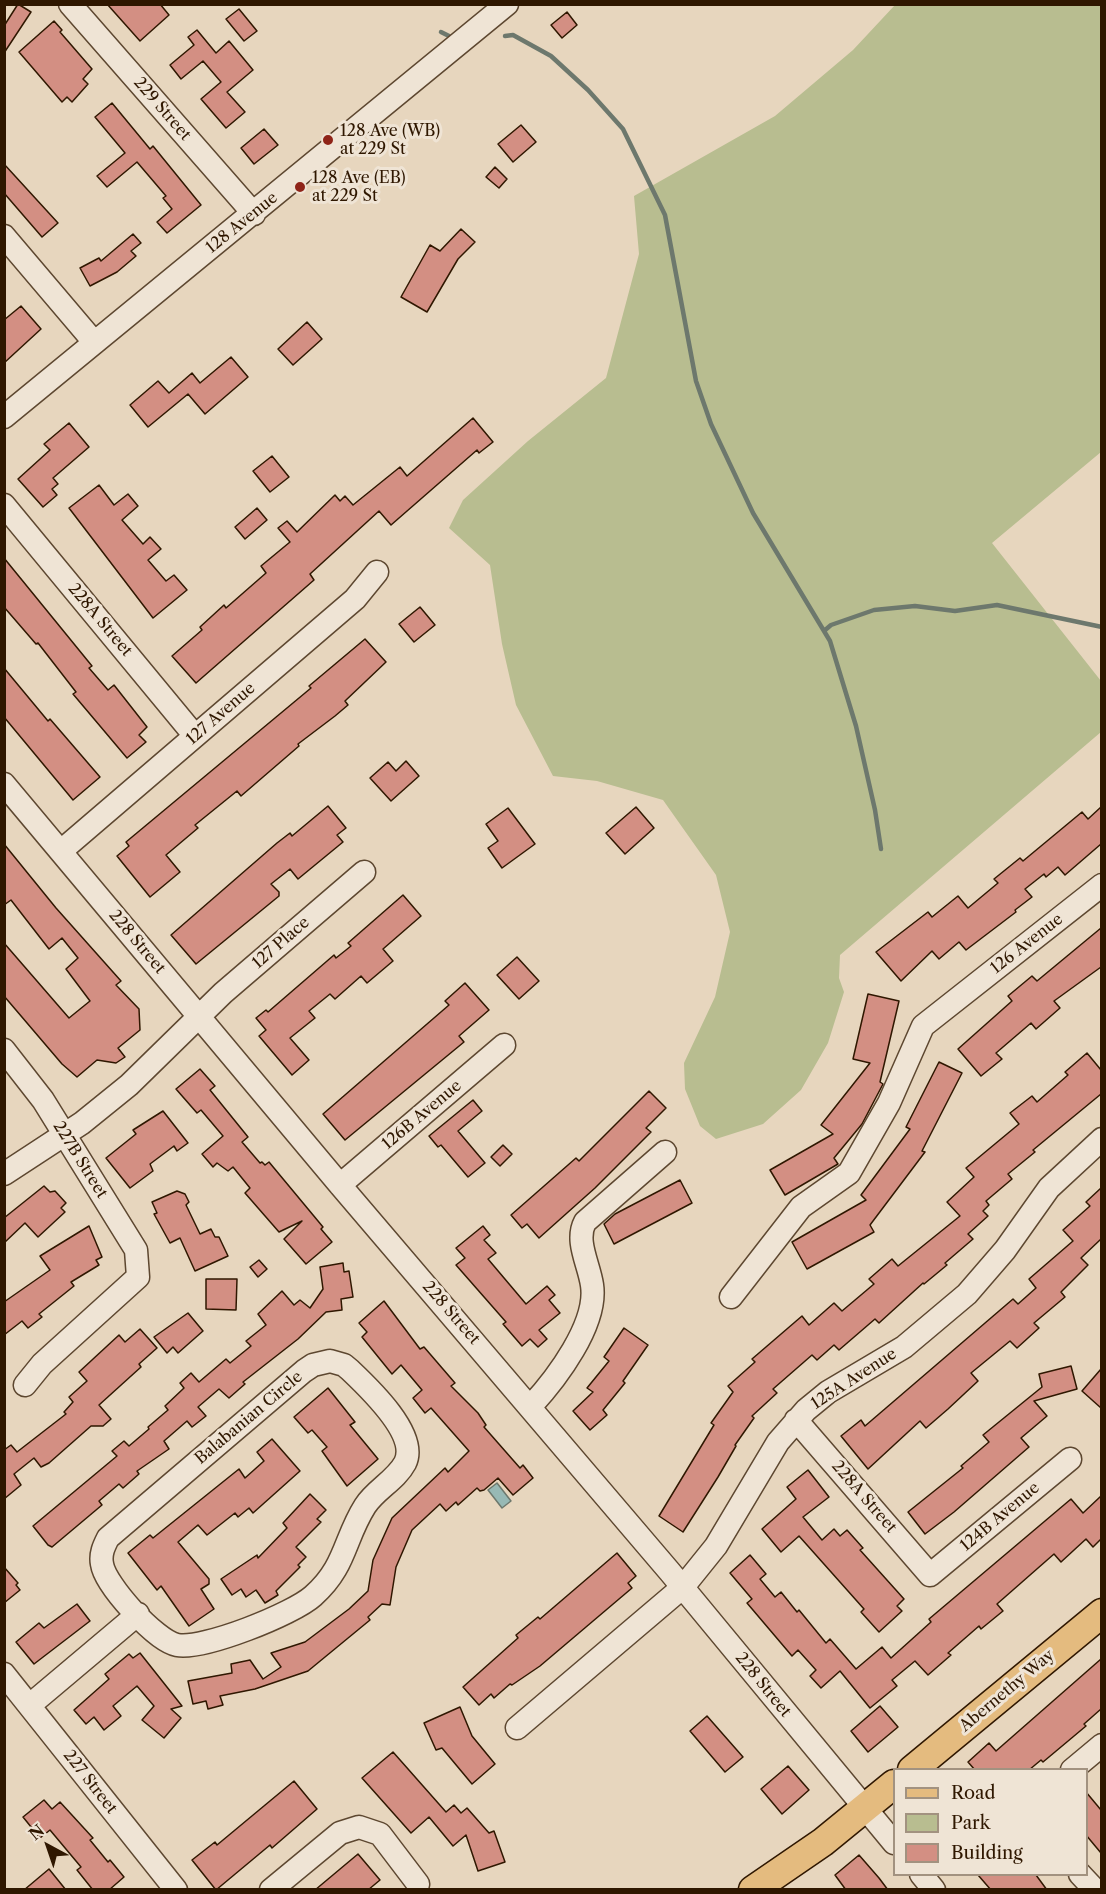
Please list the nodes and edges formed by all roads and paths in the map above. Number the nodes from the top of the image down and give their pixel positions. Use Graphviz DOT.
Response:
graph roads {
  1 [pos="70,4"];
  2 [pos="506,5"];
  3 [pos="254,214"];
  4 [pos="4,236"];
  5 [pos="94,342"];
  6 [pos="4,417"];
  7 [pos="4,505"];
  8 [pos="377,572"];
  9 [pos="195,736"];
  10 [pos="4,784"];
  11 [pos="61,851"];
  12 [pos="364,872"];
  13 [pos="1101,885"];
  14 [pos="201,1017"];
  15 [pos="504,1045"];
  16 [pos="4,1050"];
  17 [pos="65,1134"];
  18 [pos="1101,1139"];
  19 [pos="665,1152"];
  20 [pos="4,1174"];
  21 [pos="340,1185"];
  22 [pos="731,1297"];
  23 [pos="25,1385"];
  24 [pos="531,1406"];
  25 [pos="796,1420"];
  26 [pos="1070,1459"];
  27 [pos="930,1575"];
  28 [pos="683,1587"];
  29 [pos="1101,1613"];
  30 [pos="138,1614"];
  31 [pos="4,1674"];
  32 [pos="30,1705"];
  33 [pos="517,1728"];
  34 [pos="1101,1745"];
  35 [pos="914,1768"];
  36 [pos="1074,1768"];
  37 [pos="893,1785"];
  38 [pos="865,1809"];
  39 [pos="893,1842"];
  40 [pos="922,1876"];
  41 [pos="1081,1876"];
  42 [pos="418,1884"];
  43 [pos="166,1886"];
  44 [pos="271,1890"];
  45 [pos="753,1890"];
  46 [pos="934,1890"];
  47 [pos="1095,1890"];
  1 -- 3 [label="street, 229 Street"];
  2 -- 3 [label="street, 128 Avenue"];
  3 -- 5 [label="street, 128 Avenue"];
  4 -- 5 [label="street"];
  5 -- 6 [label="street, 128 Avenue"];
  7 -- 9 [label="street, 228A Street"];
  8 -- 9 [label="street, 127 Avenue"];
  9 -- 11 [label="street, 127 Avenue"];
  10 -- 11 [label="street, 228 Street"];
  11 -- 14 [label="street, 228 Street"];
  12 -- 14 [label="street, 127 Place"];
  13 -- 22 [label="street, 126 Avenue"];
  14 -- 17 [label="street"];
  14 -- 21 [label="street, 228 Street"];
  15 -- 21 [label="street, 126B Avenue"];
  16 -- 17 [label="street, 227B Street"];
  17 -- 20 [label="street"];
  17 -- 23 [label="street, 227B Street"];
  18 -- 25 [label="street, 125A Avenue"];
  19 -- 24 [label="street"];
  21 -- 24 [label="street, 228 Street"];
  24 -- 28 [label="street, 228 Street"];
  25 -- 27 [label="street, 228A Street"];
  25 -- 28 [label="street, 125A Avenue"];
  26 -- 27 [label="street, 124B Avenue"];
  28 -- 33 [label="street, 125A Avenue"];
  28 -- 38 [label="street, 228 Street"];
  29 -- 35 [label="main road, Abernethy Way"];
  30 -- 30 [label="street, Balabanian Circle"];
  30 -- 32 [label="street"];
  31 -- 32 [label="street, 227 Street"];
  32 -- 43 [label="street, 227 Street"];
  34 -- 36 [label="street"];
  37 -- 38 [label="main road"];
  38 -- 39 [label="street, 228 Street"];
  38 -- 45 [label="main road"];
  40 -- 46 [label="street"];
  41 -- 47 [label="street"];
  42 -- 44 [label="street"];
}
